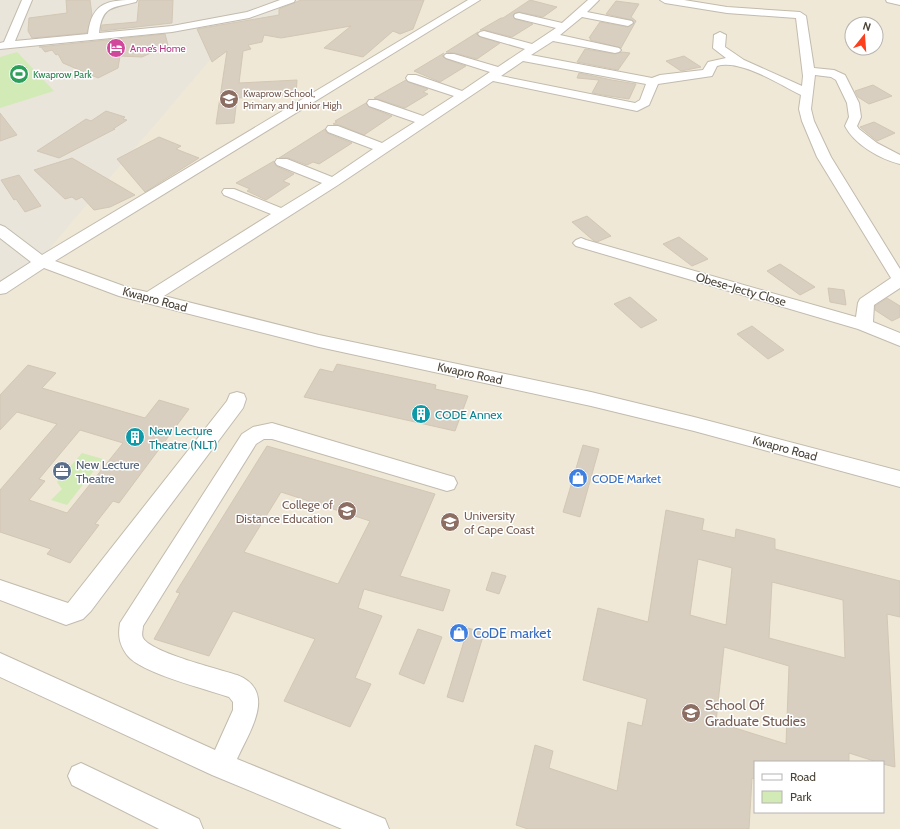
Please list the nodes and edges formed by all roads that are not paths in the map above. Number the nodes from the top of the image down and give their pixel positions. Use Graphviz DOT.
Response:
graph roads {
  1 [pos="27,0"];
  2 [pos="132,0"];
  3 [pos="290,0"];
  4 [pos="475,0"];
  5 [pos="594,0"];
  6 [pos="666,0"];
  7 [pos="891,0"];
  8 [pos="900,2"];
  9 [pos="579,14"];
  10 [pos="518,16"];
  11 [pos="628,23"];
  12 [pos="564,27"];
  13 [pos="484,34"];
  14 [pos="720,34"];
  15 [pos="92,36"];
  16 [pos="551,37"];
  17 [pos="4,46"];
  18 [pos="534,48"];
  19 [pos="615,50"];
  20 [pos="450,56"];
  21 [pos="521,57"];
  22 [pos="740,62"];
  23 [pos="808,71"];
  24 [pos="495,74"];
  25 [pos="412,78"];
  26 [pos="653,82"];
  27 [pos="807,93"];
  28 [pos="462,95"];
  29 [pos="373,103"];
  30 [pos="424,121"];
  31 [pos="333,128"];
  32 [pos="382,148"];
  33 [pos="900,160"];
  34 [pos="282,162"];
  35 [pos="333,182"];
  36 [pos="229,192"];
  37 [pos="283,214"];
  38 [pos="0,230"];
  39 [pos="581,243"];
  40 [pos="42,262"];
  41 [pos="900,279"];
  42 [pos="0,289"];
  43 [pos="149,298"];
  44 [pos="864,325"];
  45 [pos="900,340"];
  46 [pos="237,399"];
  47 [pos="900,479"];
  48 [pos="447,483"];
  49 [pos="0,590"];
  50 [pos="0,665"];
  51 [pos="221,766"];
  52 [pos="81,776"];
  53 [pos="189,829"];
  54 [pos="376,829"];
  1 -- 17 [label="street"];
  2 -- 15 [label="street"];
  3 -- 15 [label="street"];
  4 -- 40 [label="street"];
  5 -- 9 [label="street"];
  6 -- 23 [label="street"];
  7 -- 8 [label="street"];
  9 -- 11 [label="street"];
  9 -- 12 [label="street"];
  10 -- 12 [label="street"];
  12 -- 16 [label="street"];
  13 -- 18 [label="street"];
  14 -- 22 [label="street"];
  15 -- 17 [label="street"];
  16 -- 18 [label="street"];
  16 -- 19 [label="street"];
  18 -- 21 [label="street"];
  20 -- 24 [label="street"];
  21 -- 24 [label="street"];
  21 -- 26 [label="street"];
  22 -- 26 [label="street"];
  22 -- 27 [label="street"];
  23 -- 27 [label="street"];
  23 -- 33 [label="street"];
  24 -- 26 [label="street"];
  24 -- 28 [label="street"];
  25 -- 28 [label="street"];
  27 -- 41 [label="street"];
  28 -- 30 [label="street"];
  29 -- 30 [label="street"];
  30 -- 32 [label="street"];
  31 -- 32 [label="street"];
  32 -- 35 [label="street"];
  34 -- 35 [label="street"];
  35 -- 37 [label="street"];
  36 -- 37 [label="street"];
  37 -- 43 [label="street"];
  38 -- 40 [label="street, Kwapro Road"];
  39 -- 44 [label="street, Obese-Jecty Close"];
  40 -- 42 [label="street"];
  40 -- 43 [label="street, Kwapro Road"];
  41 -- 44 [label="street"];
  43 -- 47 [label="street, Kwapro Road"];
  44 -- 45 [label="street, Obese-Jecty Close"];
  46 -- 49 [label="street"];
  48 -- 51 [label="street"];
  50 -- 51 [label="street"];
  51 -- 54 [label="street"];
  52 -- 53 [label="street"];
}
